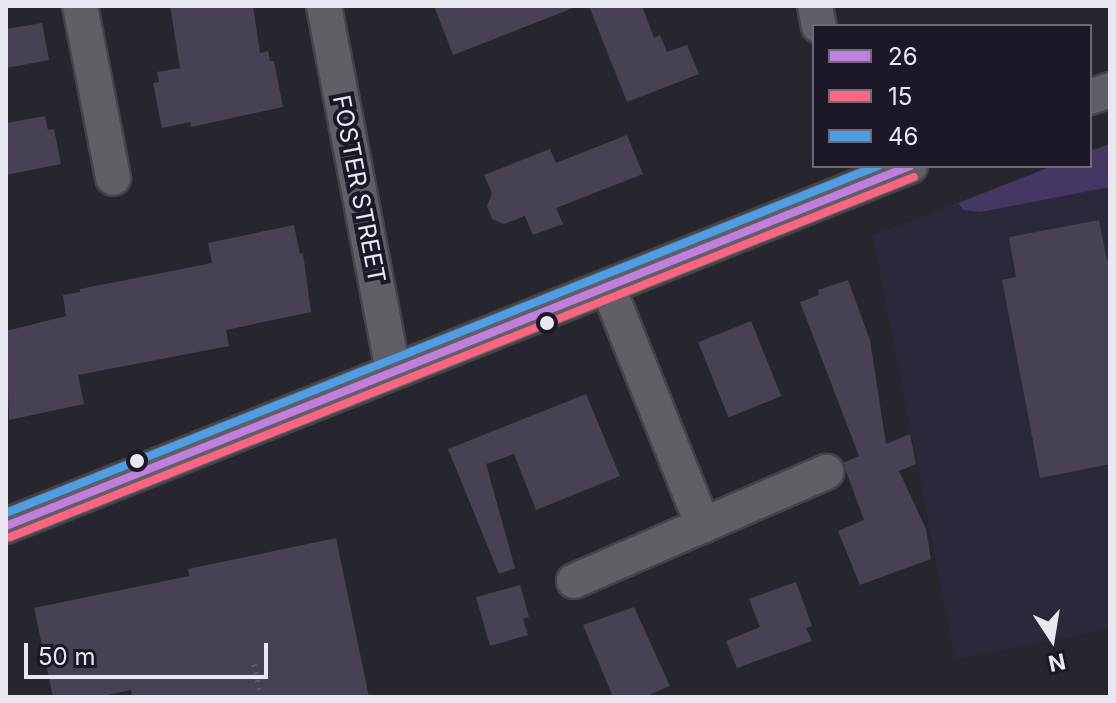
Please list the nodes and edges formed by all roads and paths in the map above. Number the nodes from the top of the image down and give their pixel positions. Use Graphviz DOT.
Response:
graph roads {
  1 [pos="80,6"];
  2 [pos="324,6"];
  3 [pos="899,168"];
  4 [pos="853,176"];
  5 [pos="113,178"];
  6 [pos="608,287"];
  7 [pos="393,371"];
  8 [pos="826,472"];
  9 [pos="6,526"];
  10 [pos="703,526"];
  11 [pos="574,581"];
  12 [pos="254,664"];
  13 [pos="261,697"];
  1 -- 5 [label="street"];
  2 -- 7 [label="street, FOSTER STREET"];
  3 -- 4 [label="street"];
  4 -- 6 [label="street"];
  6 -- 7 [label="street"];
  6 -- 10 [label="street"];
  7 -- 9 [label="street"];
  8 -- 10 [label="street"];
  10 -- 11 [label="street"];
  12 -- 13 [label="path"];
}
